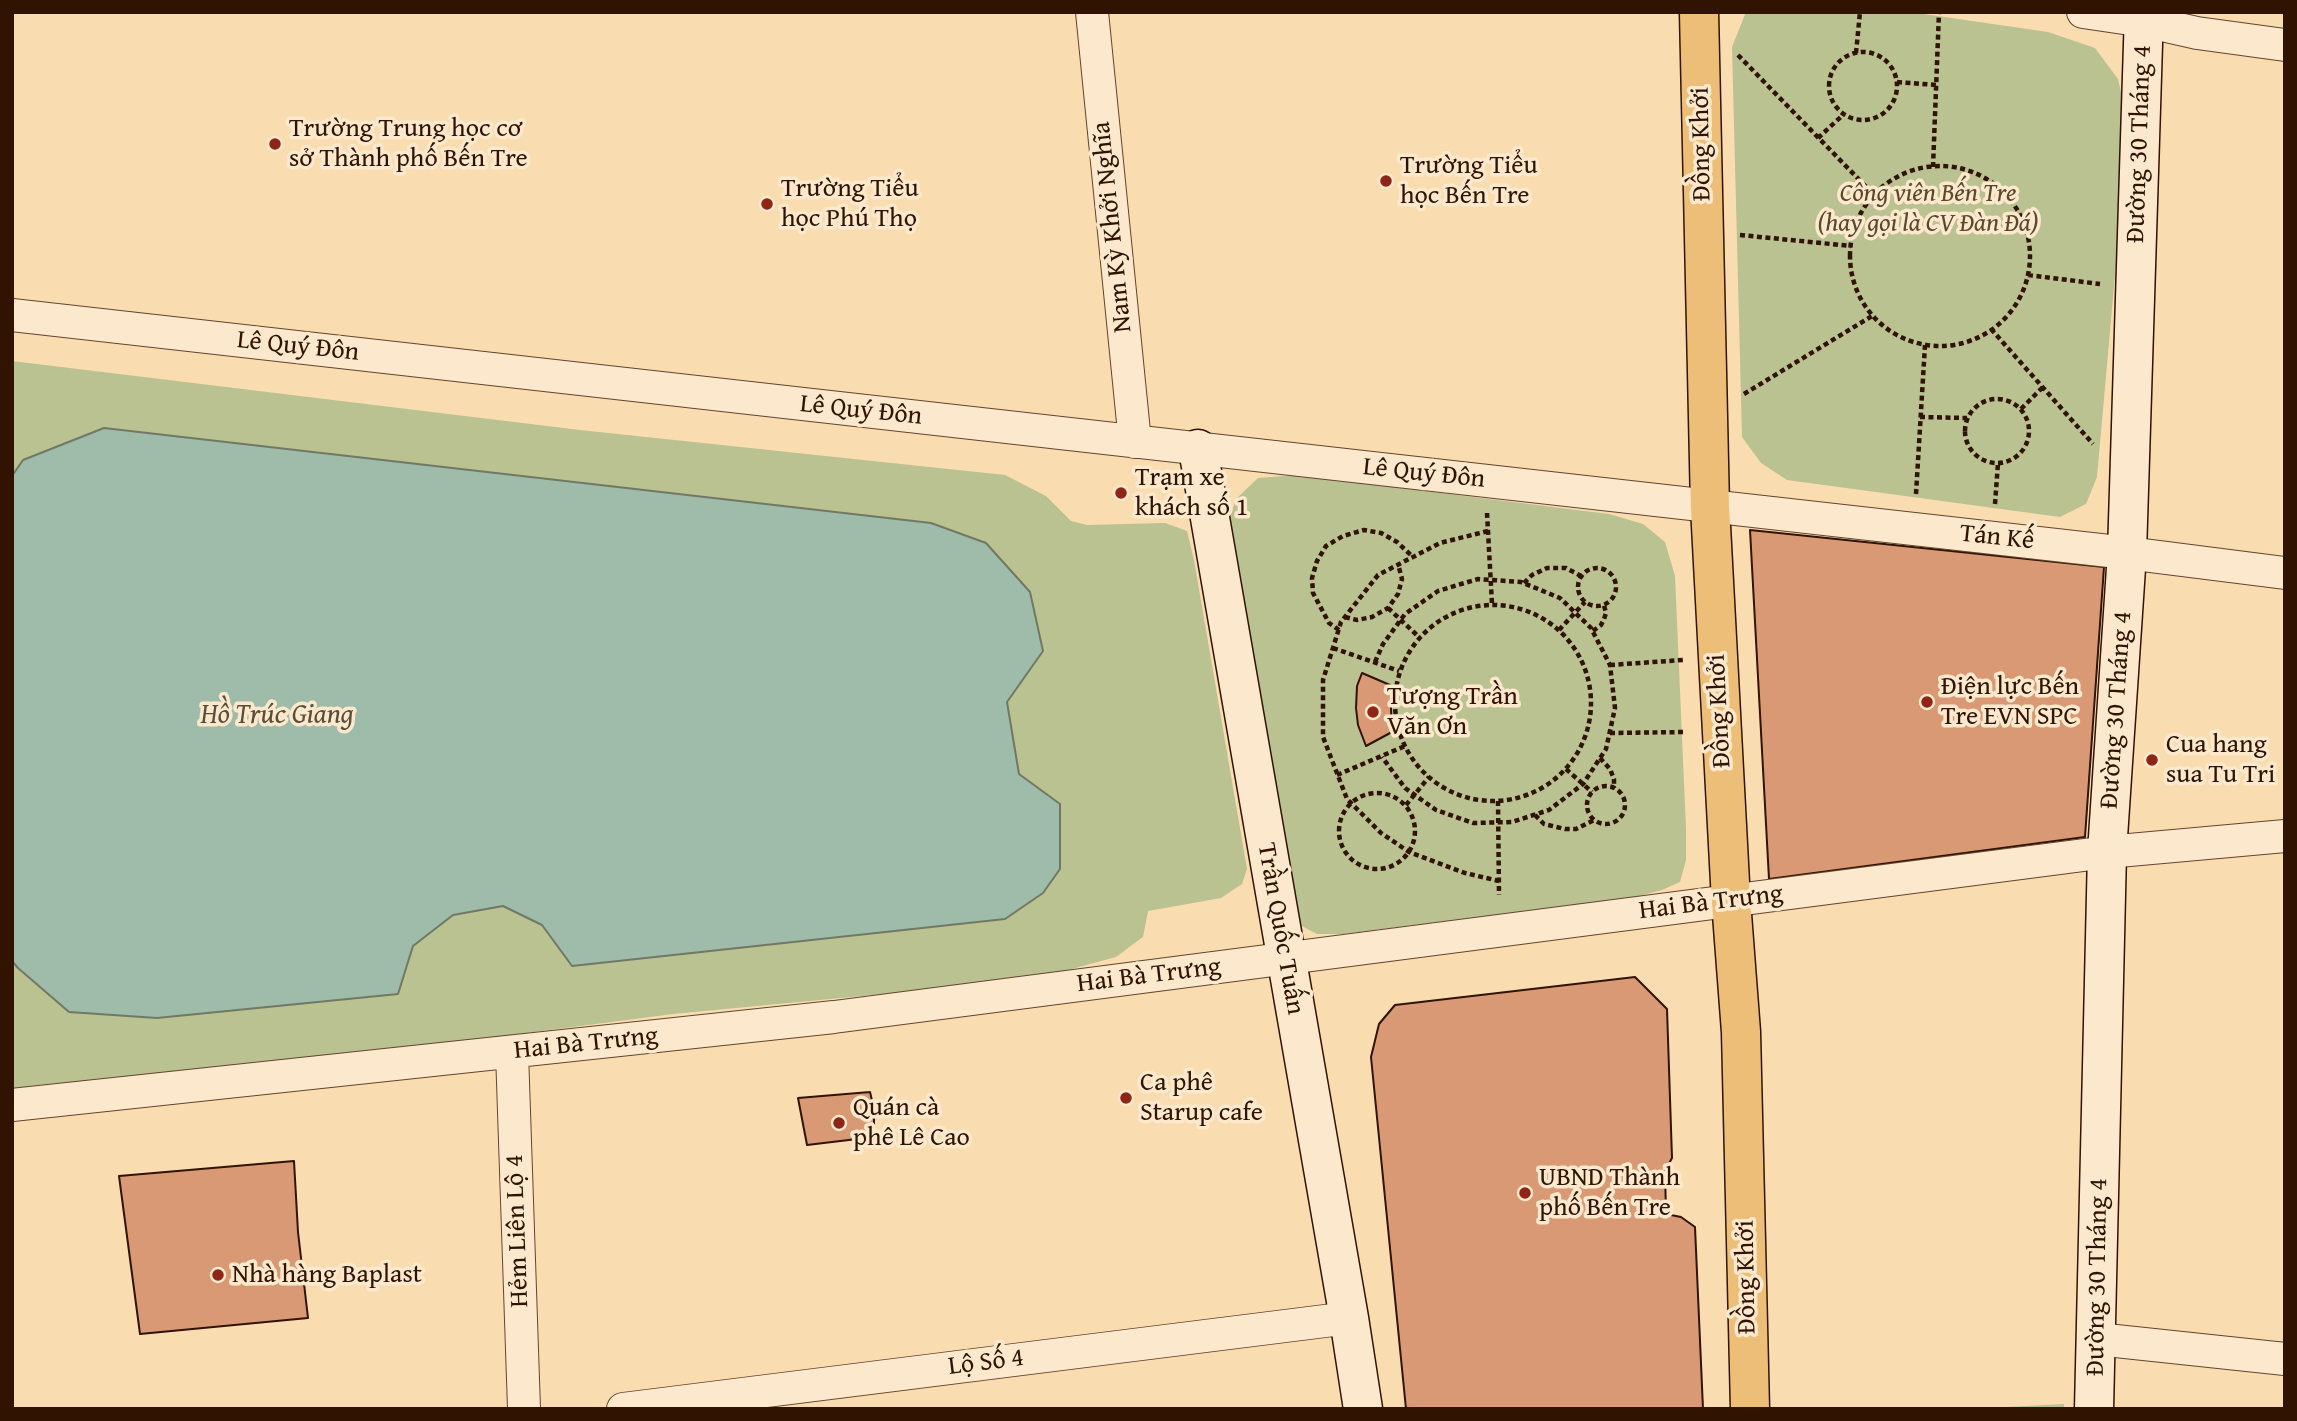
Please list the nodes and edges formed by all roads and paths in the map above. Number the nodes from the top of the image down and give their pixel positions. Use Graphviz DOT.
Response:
graph roads {
  1 [pos="1092,12"];
  2 [pos="1860,12"];
  3 [pos="1939,12"];
  4 [pos="2083,12"];
  5 [pos="1700,14"];
  6 [pos="2144,16"];
  7 [pos="2285,44"];
  8 [pos="1856,53"];
  9 [pos="1897,82"];
  10 [pos="1936,85"];
  11 [pos="1844,114"];
  12 [pos="1818,138"];
  13 [pos="1933,167"];
  14 [pos="1874,195"];
  15 [pos="1704,232"];
  16 [pos="1851,246"];
  17 [pos="2028,275"];
  18 [pos="2136,289"];
  19 [pos="12,315"];
  20 [pos="1872,316"];
  21 [pos="1992,329"];
  22 [pos="1925,345"];
  23 [pos="2043,387"];
  24 [pos="2021,409"];
  25 [pos="1708,416"];
  26 [pos="1920,417"];
  27 [pos="1967,418"];
  28 [pos="1135,442"];
  29 [pos="1198,449"];
  30 [pos="1485,481"];
  31 [pos="2130,485"];
  32 [pos="1710,507"];
  33 [pos="1914,529"];
  34 [pos="1488,530"];
  35 [pos="2127,553"];
  36 [pos="1413,556"];
  37 [pos="1398,564"];
  38 [pos="2285,573"];
  39 [pos="1581,576"];
  40 [pos="1491,580"];
  41 [pos="1524,583"];
  42 [pos="1585,602"];
  43 [pos="1492,604"];
  44 [pos="1604,605"];
  45 [pos="1388,608"];
  46 [pos="1345,617"];
  47 [pos="1339,630"];
  48 [pos="1559,630"];
  49 [pos="1593,631"];
  50 [pos="1420,638"];
  51 [pos="1333,648"];
  52 [pos="1717,657"];
  53 [pos="1375,662"];
  54 [pos="1611,665"];
  55 [pos="1399,671"];
  56 [pos="1721,732"];
  57 [pos="1610,733"];
  58 [pos="1405,746"];
  59 [pos="1382,757"];
  60 [pos="1600,758"];
  61 [pos="1566,769"];
  62 [pos="1337,775"];
  63 [pos="1429,777"];
  64 [pos="1614,788"];
  65 [pos="1592,792"];
  66 [pos="1498,801"];
  67 [pos="1406,805"];
  68 [pos="1535,815"];
  69 [pos="1594,820"];
  70 [pos="1497,822"];
  71 [pos="2285,836"];
  72 [pos="1409,852"];
  73 [pos="2107,852"];
  74 [pos="1499,881"];
  75 [pos="1731,901"];
  76 [pos="1499,908"];
  77 [pos="1285,958"];
  78 [pos="512,1052"];
  79 [pos="12,1105"];
  80 [pos="1349,1318"];
  81 [pos="2097,1339"];
  82 [pos="2285,1359"];
  83 [pos="524,1409"];
  84 [pos="623,1409"];
  85 [pos="1363,1409"];
  86 [pos="1750,1409"];
  87 [pos="2094,1409"];
  1 -- 28 [label="street, Nam Kỳ Khởi Nghĩa"];
  2 -- 8 [label="path"];
  3 -- 10 [label="path"];
  4 -- 6 [label="street"];
  5 -- 12 [label="path"];
  5 -- 15 [label="main road, Đồng Khởi"];
  6 -- 7 [label="street"];
  6 -- 18 [label="street, Đường 30 Tháng 4"];
  8 -- 9 [label="path"];
  8 -- 11 [label="path"];
  9 -- 10 [label="path"];
  9 -- 11 [label="path"];
  10 -- 13 [label="path"];
  11 -- 12 [label="path"];
  12 -- 14 [label="path"];
  13 -- 14 [label="path"];
  13 -- 17 [label="path"];
  14 -- 16 [label="path"];
  15 -- 16 [label="path"];
  15 -- 25 [label="main road, Đồng Khởi"];
  16 -- 20 [label="path"];
  17 -- 18 [label="path"];
  17 -- 21 [label="path"];
  18 -- 31 [label="street, Đường 30 Tháng 4"];
  19 -- 28 [label="street, Lê Quý Đôn"];
  20 -- 22 [label="path"];
  20 -- 25 [label="path"];
  21 -- 22 [label="path"];
  21 -- 23 [label="path"];
  22 -- 26 [label="path"];
  23 -- 24 [label="path"];
  23 -- 31 [label="path"];
  24 -- 27 [label="path"];
  24 -- 27 [label="path"];
  25 -- 32 [label="main road, Đồng Khởi"];
  26 -- 27 [label="path"];
  26 -- 33 [label="path"];
  28 -- 29 [label="street, Lê Quý Đôn"];
  29 -- 30 [label="street, Lê Quý Đôn"];
  29 -- 77 [label="street, Trần Quốc Tuấn"];
  30 -- 32 [label="street, Lê Quý Đôn"];
  30 -- 34 [label="path"];
  31 -- 35 [label="street, Đường 30 Tháng 4"];
  32 -- 33 [label="street, Tán Kế"];
  32 -- 52 [label="main road, Đồng Khởi"];
  33 -- 35 [label="street, Tán Kế"];
  34 -- 36 [label="path"];
  34 -- 40 [label="path"];
  35 -- 38 [label="street, Tán Kế"];
  35 -- 73 [label="street, Đường 30 Tháng 4"];
  36 -- 37 [label="path"];
  36 -- 47 [label="path"];
  37 -- 45 [label="path"];
  37 -- 46 [label="path"];
  39 -- 41 [label="path"];
  39 -- 42 [label="path"];
  39 -- 44 [label="path"];
  40 -- 41 [label="path"];
  40 -- 43 [label="path"];
  40 -- 53 [label="path"];
  41 -- 49 [label="path"];
  42 -- 44 [label="path"];
  42 -- 48 [label="path"];
  43 -- 48 [label="path"];
  43 -- 50 [label="path"];
  44 -- 49 [label="path"];
  45 -- 46 [label="path"];
  45 -- 50 [label="path"];
  46 -- 47 [label="path"];
  47 -- 51 [label="path"];
  48 -- 61 [label="path"];
  49 -- 54 [label="path"];
  50 -- 55 [label="path"];
  51 -- 53 [label="path"];
  51 -- 62 [label="path"];
  52 -- 54 [label="path"];
  52 -- 56 [label="main road, Đồng Khởi"];
  53 -- 55 [label="path"];
  54 -- 57 [label="path"];
  55 -- 58 [label="path"];
  56 -- 57 [label="path"];
  56 -- 75 [label="main road, Đồng Khởi"];
  57 -- 60 [label="path"];
  58 -- 62 [label="path"];
  58 -- 63 [label="path"];
  59 -- 70 [label="path"];
  60 -- 64 [label="path"];
  60 -- 68 [label="path"];
  61 -- 65 [label="path"];
  61 -- 66 [label="path"];
  62 -- 72 [label="path"];
  63 -- 66 [label="path"];
  63 -- 67 [label="path"];
  64 -- 65 [label="path"];
  64 -- 69 [label="path"];
  65 -- 69 [label="path"];
  66 -- 70 [label="path"];
  67 -- 72 [label="path"];
  67 -- 72 [label="path"];
  68 -- 69 [label="path"];
  68 -- 70 [label="path"];
  70 -- 74 [label="path"];
  71 -- 73 [label="street, Hai Bà Trưng"];
  72 -- 74 [label="path"];
  73 -- 75 [label="street, Hai Bà Trưng"];
  73 -- 81 [label="street, Đường 30 Tháng 4"];
  74 -- 76 [label="path"];
  75 -- 77 [label="street, Hai Bà Trưng"];
  75 -- 86 [label="main road, Đồng Khởi"];
  77 -- 78 [label="street, Hai Bà Trưng"];
  77 -- 80 [label="street, Trần Quốc Tuấn"];
  78 -- 79 [label="street, Hai Bà Trưng"];
  78 -- 83 [label="street, Hẻm Liên Lộ 4"];
  80 -- 84 [label="street, Lộ Số 4"];
  80 -- 85 [label="street, Trần Quốc Tuấn"];
  81 -- 82 [label="street"];
  81 -- 87 [label="street, Đường 30 Tháng 4"];
}
